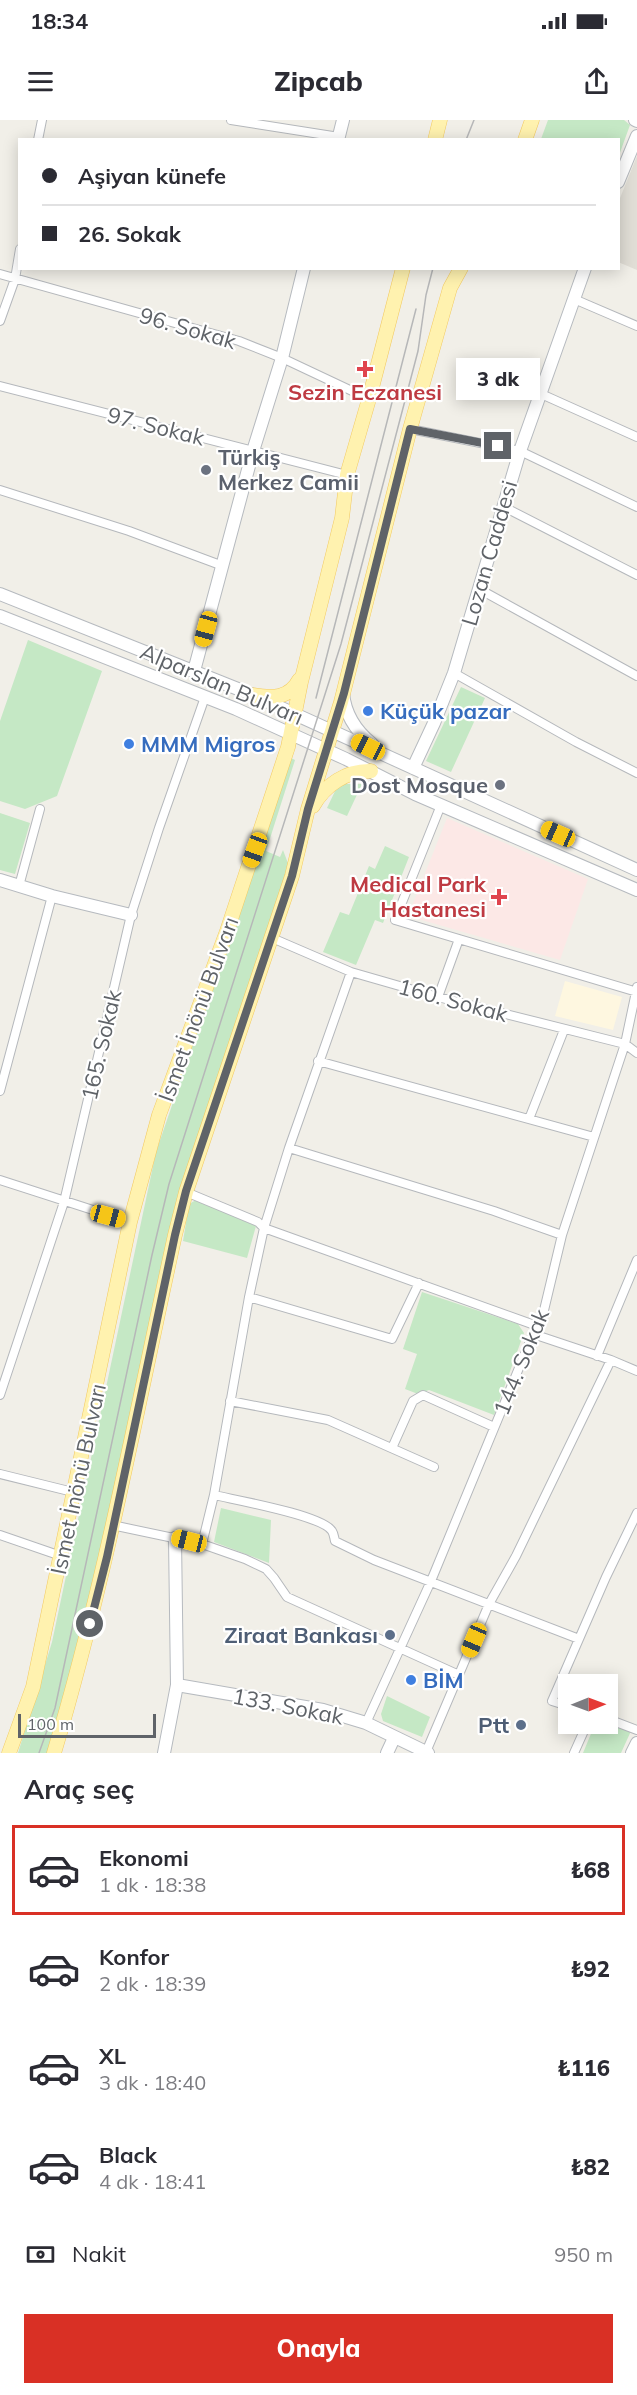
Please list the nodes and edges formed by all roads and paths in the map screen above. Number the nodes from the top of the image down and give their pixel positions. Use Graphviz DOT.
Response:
graph roads {
  1 [pos="42,120"];
  2 [pos="231,120"];
  3 [pos="344,120"];
  4 [pos="440,120"];
  5 [pos="532,120"];
  6 [pos="637,136"];
  7 [pos="38,138"];
  8 [pos="339,138"];
  9 [pos="436,138"];
  10 [pos="526,138"];
  11 [pos="620,177"];
  12 [pos="18,261"];
  13 [pos="304,270"];
  14 [pos="402,270"];
  15 [pos="460,270"];
  16 [pos="584,270"];
  17 [pos="0,274"];
  18 [pos="15,279"];
  19 [pos="574,299"];
  20 [pos="0,321"];
  21 [pos="637,326"];
  22 [pos="282,358"];
  23 [pos="0,386"];
  24 [pos="539,393"];
  25 [pos="369,399"];
  26 [pos="410,429"];
  27 [pos="637,437"];
  28 [pos="253,451"];
  29 [pos="520,451"];
  30 [pos="347,475"];
  31 [pos="0,490"];
  32 [pos="502,506"];
  33 [pos="637,507"];
  34 [pos="223,566"];
  35 [pos="637,574"];
  36 [pos="478,589"];
  37 [pos="0,594"];
  38 [pos="0,616"];
  39 [pos="304,668"];
  40 [pos="194,671"];
  41 [pos="454,673"];
  42 [pos="637,676"];
  43 [pos="344,693"];
  44 [pos="253,695"];
  45 [pos="205,697"];
  46 [pos="295,714"];
  47 [pos="333,730"];
  48 [pos="290,733"];
  49 [pos="328,750"];
  50 [pos="385,755"];
  51 [pos="413,768"];
  52 [pos="371,771"];
  53 [pos="637,773"];
  54 [pos="441,805"];
  55 [pos="40,809"];
  56 [pos="306,818"];
  57 [pos="637,870"];
  58 [pos="0,880"];
  59 [pos="19,886"];
  60 [pos="637,890"];
  61 [pos="52,896"];
  62 [pos="131,915"];
  63 [pos="272,938"];
  64 [pos="459,939"];
  65 [pos="351,972"];
  66 [pos="637,990"];
  67 [pos="438,997"];
  68 [pos="564,1030"];
  69 [pos="625,1044"];
  70 [pos="637,1053"];
  71 [pos="318,1061"];
  72 [pos="0,1091"];
  73 [pos="529,1119"];
  74 [pos="594,1137"];
  75 [pos="289,1148"];
  76 [pos="0,1180"];
  77 [pos="186,1191"];
  78 [pos="64,1202"];
  79 [pos="130,1222"];
  80 [pos="264,1228"];
  81 [pos="562,1235"];
  82 [pos="637,1260"];
  83 [pos="419,1283"];
  84 [pos="249,1297"];
  85 [pos="540,1327"];
  86 [pos="533,1334"];
  87 [pos="597,1356"];
  88 [pos="611,1360"];
  89 [pos="637,1371"];
  90 [pos="0,1395"];
  91 [pos="231,1401"];
  92 [pos="494,1427"];
  93 [pos="392,1448"];
  94 [pos="434,1467"];
  95 [pos="0,1474"];
  96 [pos="73,1491"];
  97 [pos="214,1495"];
  98 [pos="637,1513"];
  99 [pos="112,1525"];
  100 [pos="0,1535"];
  101 [pos="175,1538"];
  102 [pos="202,1544"];
  103 [pos="61,1556"];
  104 [pos="431,1581"];
  105 [pos="489,1604"];
  106 [pos="579,1639"];
  107 [pos="399,1649"];
  108 [pos="564,1674"];
  109 [pos="459,1675"];
  110 [pos="177,1685"];
  111 [pos="558,1687"];
  112 [pos="558,1703"];
  113 [pos="366,1723"];
  114 [pos="618,1723"];
  115 [pos="637,1730"];
  116 [pos="583,1734"];
  117 [pos="394,1738"];
  118 [pos="637,1743"];
  119 [pos="405,1748"];
  120 [pos="427,1752"];
  121 [pos="9,1753"];
  122 [pos="54,1753"];
  123 [pos="164,1753"];
  124 [pos="387,1753"];
  125 [pos="574,1753"];
  126 [pos="632,1753"];
  1 -- 7 [label="street"];
  2 -- 8 [label="street"];
  3 -- 8 [label="main road"];
  4 -- 9 [label="main road"];
  5 -- 10 [label="main road"];
  6 -- 11 [label="main road"];
  12 -- 18 [label="street"];
  13 -- 22 [label="main road"];
  14 -- 25 [label="main road, İsmet İnönü Bulvarı"];
  15 -- 26 [label="main road, İsmet İnönü Bulvarı"];
  16 -- 19 [label="main road, Lozan Caddesi"];
  17 -- 18 [label="street, 96. Sokak"];
  18 -- 20 [label="street"];
  18 -- 22 [label="street, 96. Sokak"];
  19 -- 21 [label="street"];
  19 -- 24 [label="main road, Lozan Caddesi"];
  22 -- 25 [label="street, 96. Sokak"];
  22 -- 28 [label="main road"];
  23 -- 28 [label="street, 97. Sokak"];
  24 -- 27 [label="street"];
  24 -- 29 [label="main road, Lozan Caddesi"];
  25 -- 30 [label="main road, İsmet İnönü Bulvarı"];
  26 -- 29 [label="street"];
  26 -- 43 [label="main road, İsmet İnönü Bulvarı"];
  28 -- 30 [label="street, 97. Sokak"];
  28 -- 34 [label="main road"];
  29 -- 32 [label="main road, Lozan Caddesi"];
  29 -- 33 [label="street"];
  30 -- 39 [label="main road, İsmet İnönü Bulvarı"];
  31 -- 34 [label="street"];
  32 -- 35 [label="street"];
  32 -- 36 [label="main road, Lozan Caddesi"];
  34 -- 40 [label="main road"];
  36 -- 41 [label="main road, Lozan Caddesi"];
  36 -- 42 [label="street"];
  37 -- 40 [label="main road, Alparslan Bulvarı"];
  38 -- 45 [label="main road, Alparslan Bulvarı"];
  39 -- 44 [label="main road"];
  39 -- 46 [label="main road, İsmet İnönü Bulvarı"];
  40 -- 44 [label="main road, Alparslan Bulvarı"];
  41 -- 51 [label="main road, Lozan Caddesi"];
  41 -- 53 [label="street"];
  43 -- 47 [label="main road, İsmet İnönü Bulvarı"];
  43 -- 50 [label="main road"];
  44 -- 46 [label="main road, Alparslan Bulvarı"];
  45 -- 48 [label="main road, Alparslan Bulvarı"];
  45 -- 62 [label="street, 165. Sokak"];
  46 -- 47 [label="main road, Alparslan Bulvarı"];
  46 -- 48 [label="main road, İsmet İnönü Bulvarı"];
  47 -- 49 [label="main road, İsmet İnönü Bulvarı"];
  47 -- 50 [label="main road, Alparslan Bulvarı"];
  48 -- 49 [label="main road, Alparslan Bulvarı"];
  48 -- 79 [label="main road, İsmet İnönü Bulvarı"];
  49 -- 52 [label="main road, Alparslan Bulvarı"];
  49 -- 56 [label="main road, İsmet İnönü Bulvarı"];
  50 -- 51 [label="main road, Alparslan Bulvarı"];
  51 -- 57 [label="main road, Alparslan Bulvarı"];
  52 -- 54 [label="main road, Alparslan Bulvarı"];
  52 -- 56 [label="main road"];
  54 -- 60 [label="main road, Alparslan Bulvarı"];
  54 -- 64 [label="street"];
  55 -- 59 [label="street"];
  56 -- 63 [label="main road, İsmet İnönü Bulvarı"];
  58 -- 59 [label="main road"];
  59 -- 61 [label="main road"];
  61 -- 62 [label="main road"];
  61 -- 72 [label="street"];
  62 -- 78 [label="street, 165. Sokak"];
  63 -- 65 [label="street, 160. Sokak"];
  63 -- 77 [label="main road, İsmet İnönü Bulvarı"];
  64 -- 66 [label="street"];
  64 -- 67 [label="street"];
  65 -- 67 [label="street, 160. Sokak"];
  65 -- 71 [label="street"];
  66 -- 69 [label="street, 144. Sokak"];
  67 -- 68 [label="street, 160. Sokak"];
  68 -- 69 [label="street, 160. Sokak"];
  68 -- 73 [label="street"];
  69 -- 70 [label="street, 160. Sokak"];
  69 -- 74 [label="street, 144. Sokak"];
  71 -- 73 [label="street"];
  71 -- 75 [label="street"];
  73 -- 74 [label="street"];
  74 -- 81 [label="street, 144. Sokak"];
  75 -- 80 [label="street"];
  75 -- 81 [label="street"];
  76 -- 78 [label="street"];
  77 -- 80 [label="street"];
  77 -- 99 [label="main road, İsmet İnönü Bulvarı"];
  78 -- 79 [label="street"];
  78 -- 90 [label="street, 165. Sokak"];
  79 -- 96 [label="main road, İsmet İnönü Bulvarı"];
  80 -- 83 [label="street"];
  80 -- 84 [label="street"];
  81 -- 85 [label="street, 144. Sokak"];
  82 -- 87 [label="street"];
  83 -- 84 [label="street"];
  83 -- 85 [label="street"];
  84 -- 91 [label="street"];
  85 -- 86 [label="street, 144. Sokak"];
  86 -- 87 [label="street"];
  86 -- 92 [label="street, 144. Sokak"];
  87 -- 88 [label="street"];
  88 -- 89 [label="street"];
  88 -- 105 [label="street"];
  91 -- 93 [label="street"];
  91 -- 97 [label="street"];
  92 -- 93 [label="street"];
  92 -- 104 [label="street, 144. Sokak"];
  93 -- 94 [label="street"];
  95 -- 96 [label="street"];
  96 -- 103 [label="main road, İsmet İnönü Bulvarı"];
  97 -- 102 [label="street"];
  97 -- 104 [label="street"];
  98 -- 106 [label="street"];
  99 -- 101 [label="street"];
  99 -- 122 [label="main road, İsmet İnönü Bulvarı"];
  100 -- 103 [label="street"];
  101 -- 102 [label="street"];
  101 -- 110 [label="main road"];
  102 -- 107 [label="street"];
  103 -- 121 [label="main road, İsmet İnönü Bulvarı"];
  104 -- 105 [label="street"];
  104 -- 107 [label="street, 144. Sokak"];
  105 -- 106 [label="street"];
  105 -- 109 [label="street"];
  106 -- 108 [label="street"];
  107 -- 109 [label="street"];
  107 -- 113 [label="street, 144. Sokak"];
  109 -- 120 [label="street"];
  110 -- 113 [label="main road, 133. Sokak"];
  110 -- 123 [label="main road"];
  111 -- 112 [label="street"];
  113 -- 117 [label="main road, 133. Sokak"];
  114 -- 115 [label="street"];
  116 -- 125 [label="street"];
  117 -- 119 [label="main road, 133. Sokak"];
  117 -- 124 [label="main road"];
  118 -- 126 [label="main road"];
  119 -- 120 [label="main road, 133. Sokak"];
}
